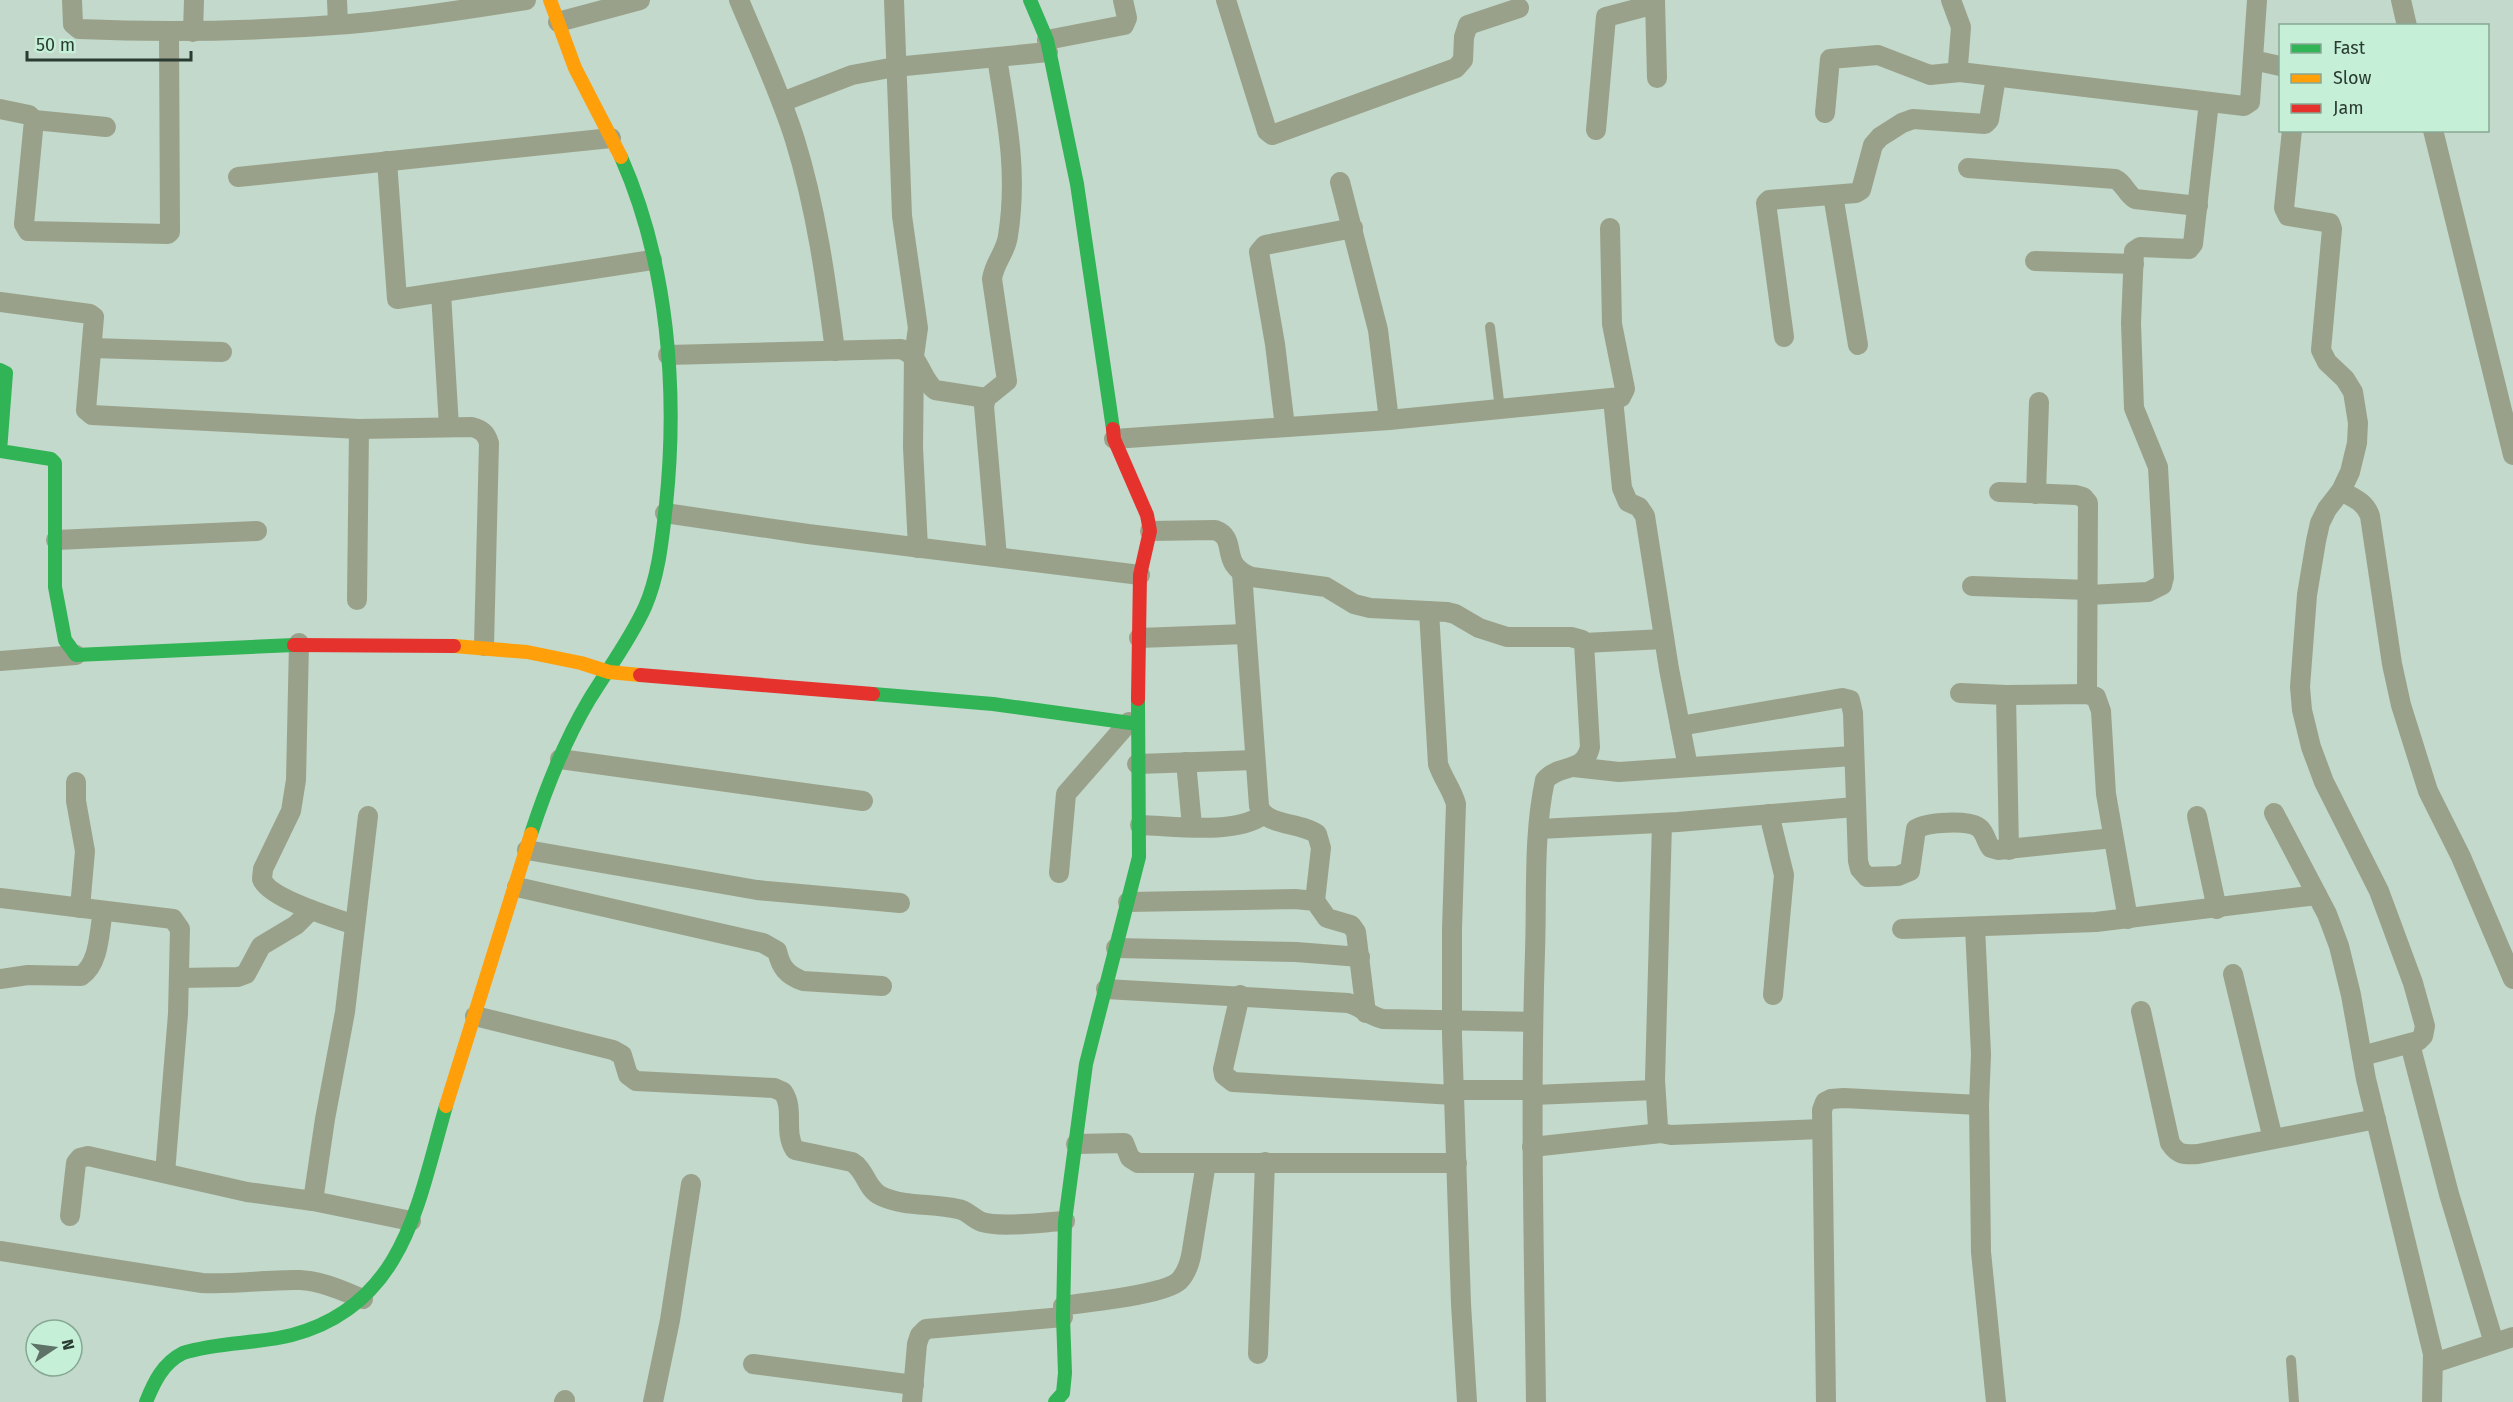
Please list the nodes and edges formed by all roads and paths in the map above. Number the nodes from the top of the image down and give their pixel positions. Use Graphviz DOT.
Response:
graph roads {
  1 [pos="72,0"];
  2 [pos="195,0"];
  3 [pos="337,0"];
  4 [pos="526,0"];
  5 [pos="550,0"];
  6 [pos="640,0"];
  7 [pos="739,0"];
  8 [pos="894,0"];
  9 [pos="1030,0"];
  10 [pos="1123,0"];
  11 [pos="1226,0"];
  12 [pos="1951,0"];
  13 [pos="2257,0"];
  14 [pos="2401,0"];
  15 [pos="1655,2"];
  16 [pos="1519,8"];
  17 [pos="558,22"];
  18 [pos="338,24"];
  19 [pos="2407,24"];
  20 [pos="170,32"];
  21 [pos="194,32"];
  22 [pos="1048,46"];
  23 [pos="997,58"];
  24 [pos="2253,60"];
  25 [pos="2279,66"];
  26 [pos="895,67"];
  27 [pos="1960,72"];
  28 [pos="1996,77"];
  29 [pos="1657,78"];
  30 [pos="782,102"];
  31 [pos="2209,102"];
  32 [pos="0,109"];
  33 [pos="1825,112"];
  34 [pos="34,120"];
  35 [pos="105,127"];
  36 [pos="1596,130"];
  37 [pos="2292,132"];
  38 [pos="2433,132"];
  39 [pos="611,138"];
  40 [pos="387,161"];
  41 [pos="1968,168"];
  42 [pos="238,177"];
  43 [pos="1340,182"];
  44 [pos="1833,195"];
  45 [pos="2198,206"];
  46 [pos="1353,228"];
  47 [pos="1610,228"];
  48 [pos="652,260"];
  49 [pos="2035,261"];
  50 [pos="2134,264"];
  51 [pos="441,293"];
  52 [pos="0,302"];
  53 [pos="1490,327"];
  54 [pos="1784,338"];
  55 [pos="1858,345"];
  56 [pos="92,348"];
  57 [pos="835,351"];
  58 [pos="222,352"];
  59 [pos="668,355"];
  60 [pos="914,356"];
  61 [pos="0,370"];
  62 [pos="986,398"];
  63 [pos="1613,399"];
  64 [pos="2039,402"];
  65 [pos="1500,409"];
  66 [pos="1389,420"];
  67 [pos="450,427"];
  68 [pos="1285,427"];
  69 [pos="358,429"];
  70 [pos="1114,439"];
  71 [pos="2513,455"];
  72 [pos="2341,491"];
  73 [pos="1999,492"];
  74 [pos="2036,494"];
  75 [pos="665,513"];
  76 [pos="257,531"];
  77 [pos="1150,531"];
  78 [pos="56,540"];
  79 [pos="918,548"];
  80 [pos="996,557"];
  81 [pos="1242,573"];
  82 [pos="1140,575"];
  83 [pos="1972,586"];
  84 [pos="2088,592"];
  85 [pos="357,600"];
  86 [pos="1430,611"];
  87 [pos="1246,634"];
  88 [pos="1139,638"];
  89 [pos="1664,639"];
  90 [pos="299,643"];
  91 [pos="1584,643"];
  92 [pos="484,646"];
  93 [pos="76,655"];
  94 [pos="0,661"];
  95 [pos="609,672"];
  96 [pos="1960,693"];
  97 [pos="2087,694"];
  98 [pos="2006,695"];
  99 [pos="1134,723"];
  100 [pos="1680,726"];
  101 [pos="1853,756"];
  102 [pos="560,759"];
  103 [pos="1256,760"];
  104 [pos="1186,762"];
  105 [pos="1137,764"];
  106 [pos="1574,767"];
  107 [pos="1688,767"];
  108 [pos="76,782"];
  109 [pos="863,801"];
  110 [pos="1856,807"];
  111 [pos="2274,813"];
  112 [pos="1769,814"];
  113 [pos="1263,815"];
  114 [pos="368,816"];
  115 [pos="2197,816"];
  116 [pos="1662,823"];
  117 [pos="1140,825"];
  118 [pos="1192,826"];
  119 [pos="1539,829"];
  120 [pos="2113,838"];
  121 [pos="527,850"];
  122 [pos="2009,850"];
  123 [pos="1059,873"];
  124 [pos="517,887"];
  125 [pos="2317,895"];
  126 [pos="0,898"];
  127 [pos="1316,901"];
  128 [pos="1128,902"];
  129 [pos="900,903"];
  130 [pos="80,908"];
  131 [pos="2217,909"];
  132 [pos="311,910"];
  133 [pos="103,911"];
  134 [pos="2128,919"];
  135 [pos="355,926"];
  136 [pos="1975,927"];
  137 [pos="1902,929"];
  138 [pos="1116,948"];
  139 [pos="1360,957"];
  140 [pos="2233,974"];
  141 [pos="179,978"];
  142 [pos="0,979"];
  143 [pos="2513,979"];
  144 [pos="882,986"];
  145 [pos="1106,989"];
  146 [pos="1240,995"];
  147 [pos="1773,995"];
  148 [pos="2141,1011"];
  149 [pos="1366,1013"];
  150 [pos="475,1016"];
  151 [pos="1452,1021"];
  152 [pos="1533,1022"];
  153 [pos="2410,1044"];
  154 [pos="2362,1056"];
  155 [pos="1655,1090"];
  156 [pos="1454,1092"];
  157 [pos="1533,1092"];
  158 [pos="1979,1105"];
  159 [pos="2376,1119"];
  160 [pos="1822,1129"];
  161 [pos="1661,1133"];
  162 [pos="2273,1139"];
  163 [pos="1076,1144"];
  164 [pos="1532,1147"];
  165 [pos="1265,1162"];
  166 [pos="1206,1163"];
  167 [pos="1457,1163"];
  168 [pos="165,1173"];
  169 [pos="691,1184"];
  170 [pos="313,1200"];
  171 [pos="70,1216"];
  172 [pos="411,1221"];
  173 [pos="1065,1221"];
  174 [pos="0,1251"];
  175 [pos="363,1299"];
  176 [pos="1063,1312"];
  177 [pos="2513,1337"];
  178 [pos="2494,1343"];
  179 [pos="1258,1354"];
  180 [pos="2291,1360"];
  181 [pos="753,1364"];
  182 [pos="2434,1364"];
  183 [pos="913,1394"];
  184 [pos="146,1402"];
  185 [pos="653,1402"];
  186 [pos="1054,1402"];
  187 [pos="1467,1402"];
  188 [pos="1536,1402"];
  189 [pos="1826,1402"];
  190 [pos="1994,1402"];
  191 [pos="2294,1402"];
  192 [pos="2432,1402"];
  1 -- 20 [label="street"];
  2 -- 21 [label="street"];
  3 -- 18 [label="street"];
  4 -- 18 [label="street"];
  5 -- 17 [label="street"];
  6 -- 17 [label="street"];
  7 -- 30 [label="street"];
  8 -- 26 [label="street"];
  9 -- 22 [label="street"];
  10 -- 22 [label="street"];
  11 -- 16 [label="street"];
  12 -- 27 [label="street"];
  13 -- 24 [label="street"];
  14 -- 19 [label="street"];
  15 -- 29 [label="street"];
  15 -- 36 [label="street"];
  17 -- 39 [label="street"];
  18 -- 21 [label="street"];
  20 -- 21 [label="street"];
  20 -- 34 [label="street"];
  22 -- 23 [label="street"];
  22 -- 70 [label="street"];
  23 -- 26 [label="street"];
  23 -- 62 [label="street"];
  24 -- 25 [label="street"];
  24 -- 31 [label="street"];
  26 -- 30 [label="street"];
  26 -- 60 [label="street"];
  27 -- 28 [label="street"];
  27 -- 33 [label="street"];
  28 -- 31 [label="street"];
  28 -- 44 [label="street"];
  30 -- 57 [label="street"];
  31 -- 45 [label="street"];
  32 -- 34 [label="street"];
  34 -- 35 [label="street"];
  37 -- 72 [label="street"];
  38 -- 71 [label="street"];
  39 -- 40 [label="street"];
  39 -- 48 [label="street"];
  40 -- 42 [label="street"];
  40 -- 51 [label="street"];
  41 -- 45 [label="street"];
  43 -- 46 [label="street"];
  44 -- 54 [label="street"];
  44 -- 55 [label="street"];
  45 -- 50 [label="street"];
  46 -- 66 [label="street"];
  46 -- 68 [label="street"];
  47 -- 63 [label="street"];
  48 -- 51 [label="street"];
  48 -- 59 [label="street"];
  49 -- 50 [label="street"];
  50 -- 84 [label="street"];
  51 -- 67 [label="street"];
  52 -- 56 [label="street"];
  53 -- 65 [label="lane"];
  56 -- 58 [label="street"];
  56 -- 69 [label="street"];
  57 -- 59 [label="street"];
  57 -- 60 [label="street"];
  59 -- 75 [label="street"];
  60 -- 62 [label="street"];
  60 -- 79 [label="street"];
  61 -- 78 [label="street"];
  62 -- 80 [label="street"];
  63 -- 65 [label="street"];
  63 -- 89 [label="street"];
  64 -- 74 [label="street"];
  65 -- 66 [label="street"];
  66 -- 68 [label="street"];
  67 -- 69 [label="street"];
  67 -- 92 [label="street"];
  68 -- 70 [label="street"];
  69 -- 85 [label="street"];
  70 -- 77 [label="street"];
  72 -- 143 [label="street"];
  72 -- 153 [label="street"];
  73 -- 74 [label="street"];
  74 -- 84 [label="street"];
  75 -- 79 [label="street"];
  75 -- 95 [label="street"];
  76 -- 78 [label="street"];
  77 -- 81 [label="street"];
  77 -- 82 [label="street"];
  78 -- 93 [label="street"];
  79 -- 80 [label="street"];
  80 -- 82 [label="street"];
  81 -- 86 [label="street"];
  81 -- 87 [label="street"];
  82 -- 88 [label="street"];
  83 -- 84 [label="street"];
  84 -- 97 [label="street"];
  86 -- 91 [label="street"];
  86 -- 151 [label="street"];
  87 -- 88 [label="street"];
  87 -- 103 [label="street"];
  88 -- 99 [label="street"];
  89 -- 91 [label="street"];
  89 -- 100 [label="street"];
  90 -- 92 [label="street"];
  90 -- 93 [label="street"];
  90 -- 132 [label="street"];
  91 -- 106 [label="street"];
  92 -- 95 [label="street"];
  93 -- 94 [label="street"];
  95 -- 99 [label="street"];
  95 -- 102 [label="street"];
  96 -- 98 [label="street"];
  97 -- 98 [label="street"];
  97 -- 120 [label="street"];
  98 -- 122 [label="street"];
  99 -- 105 [label="street"];
  99 -- 123 [label="street"];
  100 -- 101 [label="street"];
  100 -- 107 [label="street"];
  101 -- 107 [label="street"];
  101 -- 110 [label="street"];
  102 -- 109 [label="street"];
  102 -- 121 [label="street"];
  103 -- 104 [label="street"];
  103 -- 113 [label="street"];
  104 -- 105 [label="street"];
  104 -- 118 [label="street"];
  105 -- 117 [label="street"];
  106 -- 107 [label="street"];
  106 -- 119 [label="street"];
  108 -- 130 [label="street"];
  110 -- 112 [label="street"];
  110 -- 122 [label="street"];
  111 -- 125 [label="street"];
  112 -- 116 [label="street"];
  112 -- 147 [label="street"];
  113 -- 118 [label="street"];
  113 -- 127 [label="street"];
  114 -- 135 [label="street"];
  115 -- 131 [label="street"];
  116 -- 119 [label="street"];
  116 -- 155 [label="street"];
  117 -- 118 [label="street"];
  117 -- 128 [label="street"];
  119 -- 152 [label="street"];
  120 -- 122 [label="street"];
  120 -- 134 [label="street"];
  121 -- 124 [label="street"];
  121 -- 129 [label="street"];
  124 -- 144 [label="street"];
  124 -- 150 [label="street"];
  125 -- 131 [label="street"];
  125 -- 154 [label="street"];
  126 -- 130 [label="street"];
  127 -- 128 [label="street"];
  127 -- 139 [label="street"];
  128 -- 138 [label="street"];
  130 -- 133 [label="street"];
  131 -- 134 [label="street"];
  132 -- 135 [label="street"];
  132 -- 141 [label="street"];
  133 -- 141 [label="street"];
  133 -- 142 [label="street"];
  134 -- 136 [label="street"];
  135 -- 170 [label="street"];
  136 -- 137 [label="street"];
  136 -- 158 [label="street"];
  138 -- 139 [label="street"];
  138 -- 145 [label="street"];
  139 -- 149 [label="street"];
  140 -- 162 [label="street"];
  141 -- 168 [label="street"];
  145 -- 146 [label="street"];
  145 -- 163 [label="street"];
  146 -- 149 [label="street"];
  146 -- 156 [label="street"];
  148 -- 162 [label="street"];
  149 -- 151 [label="street"];
  150 -- 172 [label="street"];
  150 -- 173 [label="street"];
  151 -- 152 [label="street"];
  151 -- 156 [label="street"];
  152 -- 157 [label="street"];
  153 -- 154 [label="street"];
  153 -- 178 [label="street"];
  154 -- 159 [label="street"];
  155 -- 157 [label="street"];
  155 -- 161 [label="street"];
  156 -- 157 [label="street"];
  156 -- 167 [label="street"];
  157 -- 164 [label="street"];
  158 -- 160 [label="street"];
  158 -- 190 [label="street"];
  159 -- 162 [label="street"];
  159 -- 182 [label="street"];
  160 -- 161 [label="street"];
  160 -- 189 [label="street"];
  161 -- 164 [label="street"];
  163 -- 166 [label="street"];
  163 -- 173 [label="street"];
  164 -- 188 [label="street"];
  165 -- 166 [label="street"];
  165 -- 167 [label="street"];
  165 -- 179 [label="street"];
  166 -- 176 [label="street"];
  167 -- 187 [label="street"];
  168 -- 170 [label="street"];
  168 -- 171 [label="street"];
  169 -- 185 [label="street"];
  170 -- 172 [label="street"];
  172 -- 175 [label="street"];
  173 -- 176 [label="street"];
  174 -- 175 [label="street"];
  175 -- 184 [label="street"];
  176 -- 183 [label="street"];
  176 -- 186 [label="street"];
  177 -- 178 [label="street"];
  178 -- 182 [label="street"];
  180 -- 191 [label="lane"];
  181 -- 183 [label="street"];
  182 -- 192 [label="street"];
}
